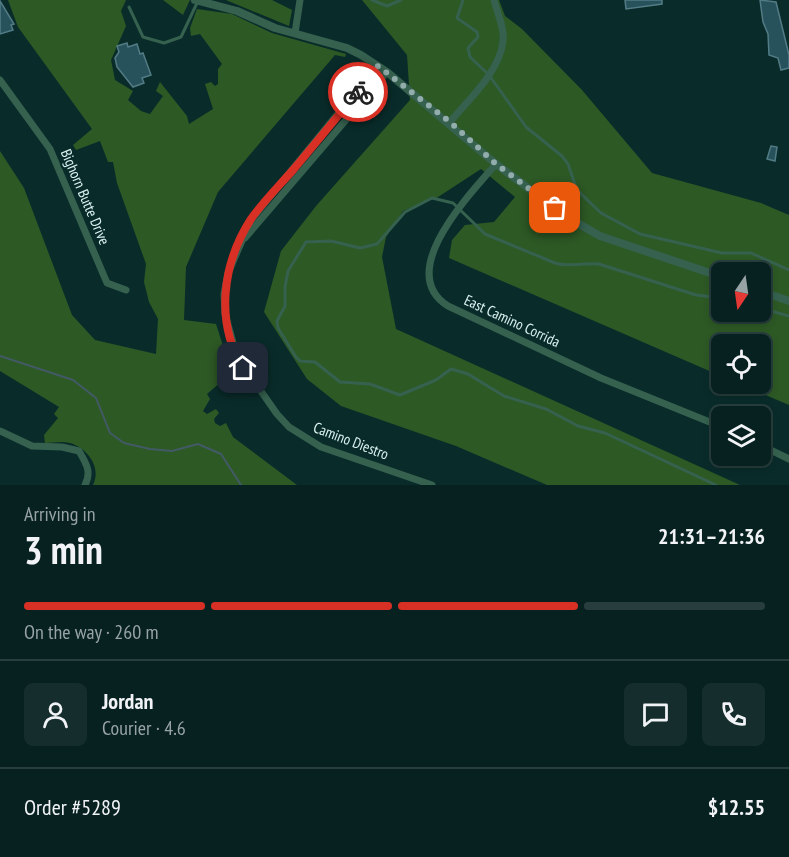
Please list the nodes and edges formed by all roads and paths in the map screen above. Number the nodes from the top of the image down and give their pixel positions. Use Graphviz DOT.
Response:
graph roads {
  1 [pos="300,0"];
  2 [pos="372,0"];
  3 [pos="401,0"];
  4 [pos="463,0"];
  5 [pos="494,0"];
  6 [pos="201,1"];
  7 [pos="129,7"];
  8 [pos="295,33"];
  9 [pos="378,66"];
  10 [pos="387,72"];
  11 [pos="489,75"];
  12 [pos="0,80"];
  13 [pos="450,122"];
  14 [pos="496,164"];
  15 [pos="459,208"];
  16 [pos="241,242"];
  17 [pos="789,270"];
  18 [pos="711,274"];
  19 [pos="126,290"];
  20 [pos="771,295"];
  21 [pos="711,296"];
  22 [pos="789,301"];
  23 [pos="771,311"];
  24 [pos="789,316"];
  25 [pos="711,423"];
  26 [pos="0,430"];
  27 [pos="771,450"];
  28 [pos="789,459"];
  29 [pos="85,485"];
  30 [pos="432,485"];
  31 [pos="716,485"];
  1 -- 8 [label="street"];
  2 -- 3 [label="lane"];
  4 -- 11 [label="lane"];
  5 -- 11 [label="street"];
  6 -- 7 [label="lane"];
  6 -- 8 [label="street"];
  8 -- 9 [label="street"];
  9 -- 10 [label="street"];
  9 -- 16 [label="street, Camino Diestro"];
  10 -- 13 [label="street"];
  10 -- 16 [label="street, Camino Diestro"];
  11 -- 13 [label="street"];
  11 -- 17 [label="lane"];
  12 -- 19 [label="street, Bighorn Butte Drive"];
  13 -- 14 [label="street"];
  14 -- 15 [label="street, East Camino Corrida"];
  14 -- 18 [label="street"];
  15 -- 21 [label="lane"];
  15 -- 25 [label="street, East Camino Corrida"];
  15 -- 31 [label="lane"];
  16 -- 30 [label="street, Camino Diestro"];
  20 -- 22 [label="street"];
  23 -- 24 [label="lane"];
  26 -- 29 [label="street"];
  27 -- 28 [label="street"];
}
